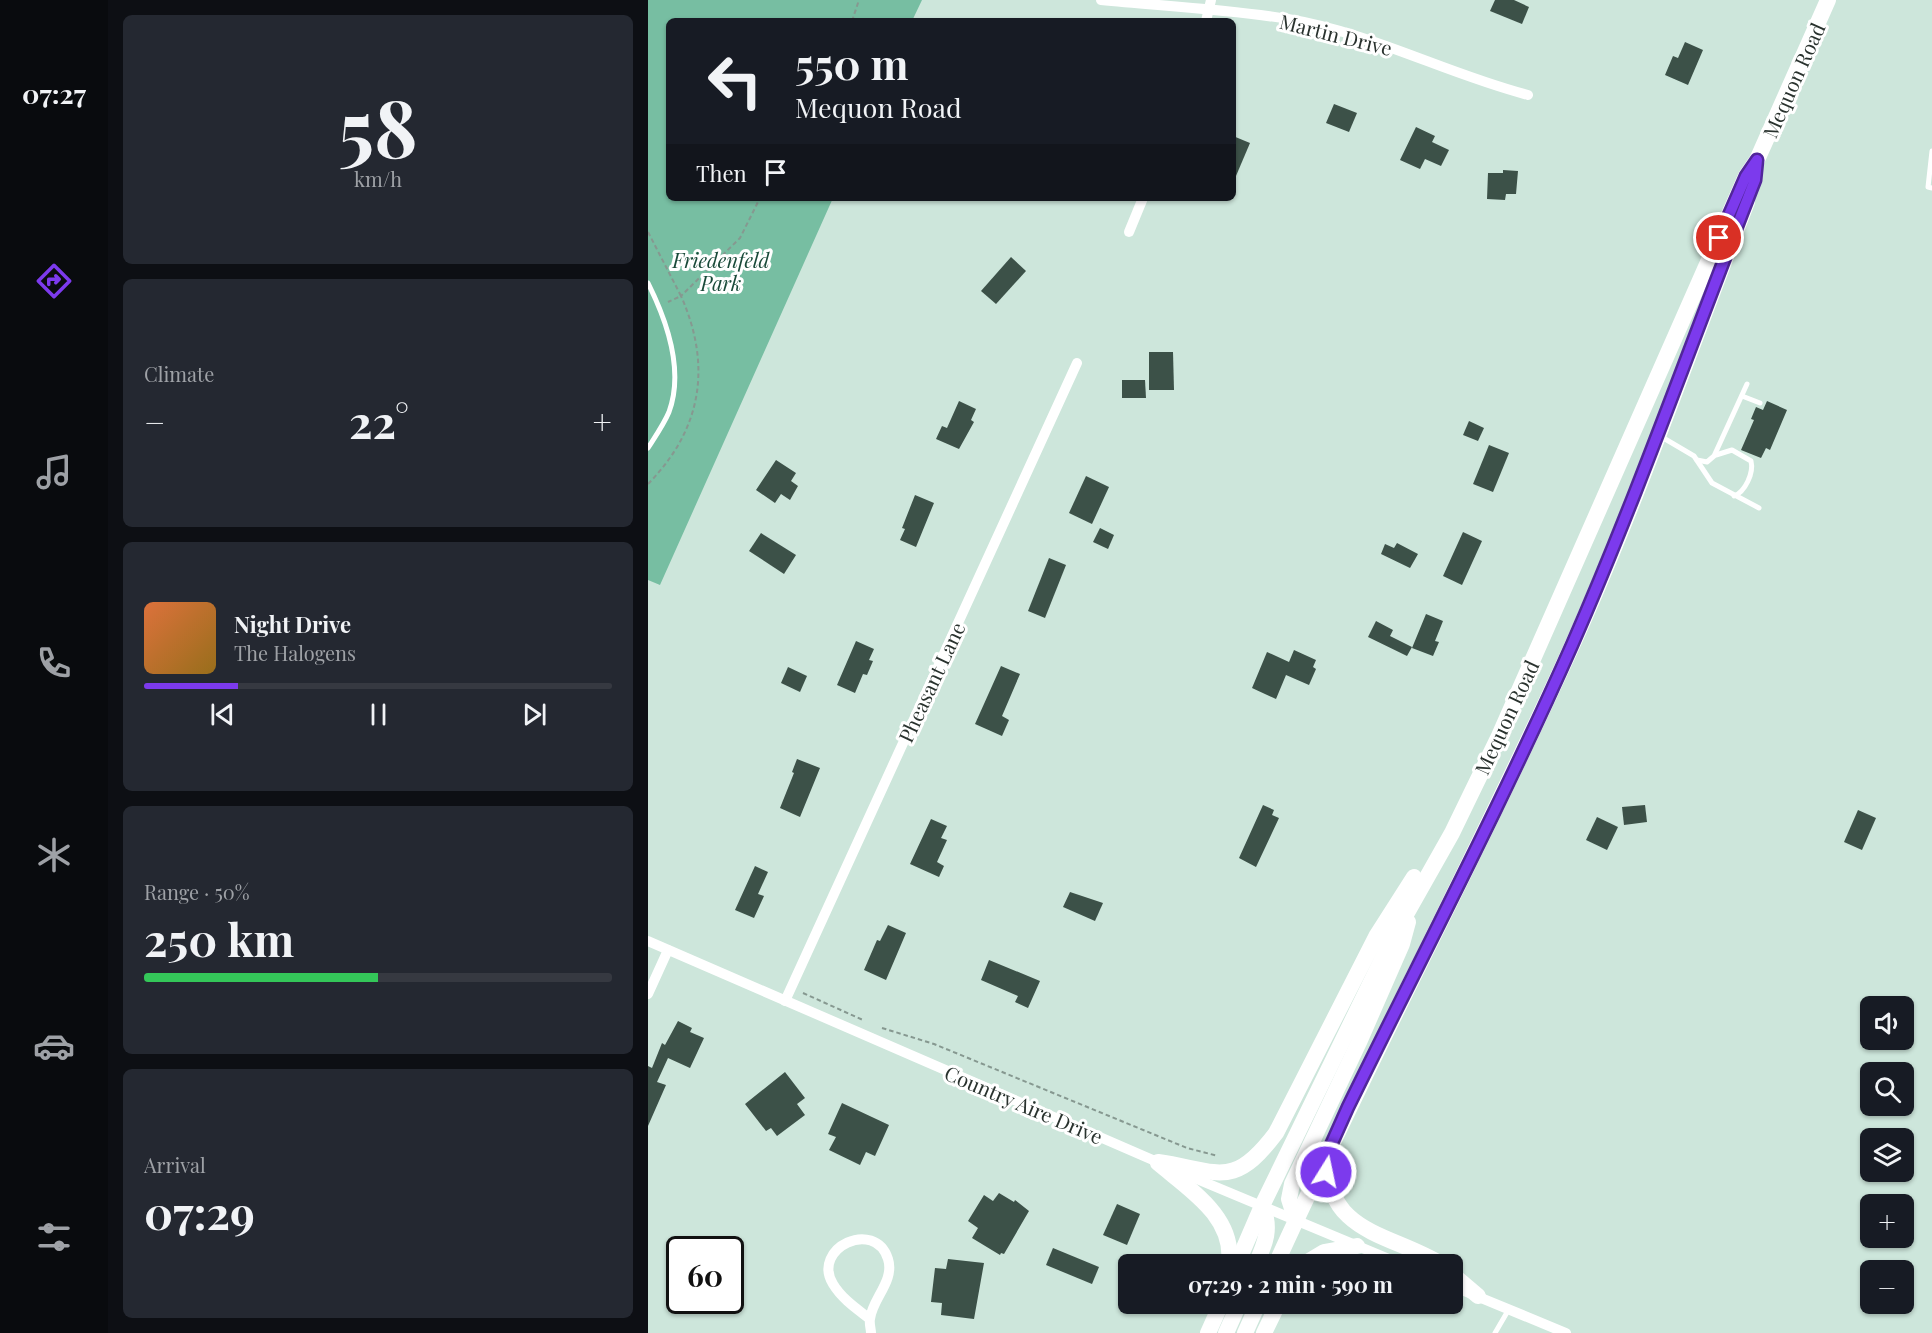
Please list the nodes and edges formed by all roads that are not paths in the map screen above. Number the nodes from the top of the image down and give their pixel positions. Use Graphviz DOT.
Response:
graph roads {
  1 [pos="1101,0"];
  2 [pos="1828,0"];
  3 [pos="1208,11"];
  4 [pos="1528,95"];
  5 [pos="1932,151"];
  6 [pos="1757,160"];
  7 [pos="1932,188"];
  8 [pos="1142,201"];
  9 [pos="1129,232"];
  10 [pos="648,283"];
  11 [pos="1077,363"];
  12 [pos="1747,384"];
  13 [pos="1742,396"];
  14 [pos="1760,403"];
  15 [pos="1659,436"];
  16 [pos="648,448"];
  17 [pos="1714,456"];
  18 [pos="1697,460"];
  19 [pos="1734,496"];
  20 [pos="1759,508"];
  21 [pos="1446,844"];
  22 [pos="1414,897"];
  23 [pos="648,941"];
  24 [pos="668,950"];
  25 [pos="648,994"];
  26 [pos="785,1001"];
  27 [pos="1327,1154"];
  28 [pos="1158,1162"];
  29 [pos="1262,1206"];
  30 [pos="1296,1221"];
  31 [pos="1357,1246"];
  32 [pos="1229,1254"];
  33 [pos="1241,1254"];
  34 [pos="1260,1254"];
  35 [pos="1281,1254"];
  36 [pos="1321,1254"];
  37 [pos="1377,1254"];
  38 [pos="1420,1254"];
  39 [pos="1463,1283"];
  40 [pos="1463,1290"];
  41 [pos="1478,1296"];
  42 [pos="1509,1309"];
  43 [pos="1217,1314"];
  44 [pos="1235,1314"];
  45 [pos="1254,1314"];
  46 [pos="1273,1314"];
  47 [pos="870,1319"];
  48 [pos="871,1333"];
  49 [pos="1208,1333"];
  50 [pos="1226,1333"];
  51 [pos="1245,1333"];
  52 [pos="1264,1333"];
  53 [pos="1495,1333"];
  54 [pos="1566,1333"];
  1 -- 3 [label="street, Martin Drive"];
  2 -- 6 [label="main road, Mequon Road"];
  3 -- 4 [label="street, Martin Drive"];
  5 -- 7 [label="lane"];
  6 -- 15 [label="main road, Mequon Road"];
  6 -- 21 [label="main road, Mequon Road"];
  8 -- 9 [label="street"];
  10 -- 16 [label="lane"];
  11 -- 26 [label="street, Pheasant Lane"];
  12 -- 13 [label="lane"];
  13 -- 14 [label="lane"];
  13 -- 17 [label="lane"];
  15 -- 18 [label="lane"];
  15 -- 27 [label="main road, Mequon Road"];
  17 -- 18 [label="lane"];
  17 -- 19 [label="lane"];
  18 -- 19 [label="lane"];
  19 -- 20 [label="lane"];
  21 -- 22 [label="main road, Mequon Road"];
  21 -- 28 [label="main road"];
  22 -- 29 [label="main road, Mequon Road"];
  22 -- 30 [label="main road"];
  23 -- 24 [label="street, Country Aire Drive"];
  24 -- 25 [label="street"];
  24 -- 26 [label="street, Country Aire Drive"];
  26 -- 28 [label="street, Country Aire Drive"];
  27 -- 30 [label="main road, Mequon Road"];
  27 -- 38 [label="main road"];
  28 -- 29 [label="street, Country Aire Drive"];
  28 -- 32 [label="main road"];
  29 -- 30 [label="street, Country Aire Drive"];
  29 -- 33 [label="main road, Mequon Road"];
  29 -- 34 [label="main road"];
  30 -- 31 [label="street, Country Aire Drive"];
  30 -- 35 [label="main road, Mequon Road"];
  31 -- 36 [label="main road"];
  31 -- 37 [label="street, Country Aire Drive"];
  39 -- 41 [label="main road"];
  40 -- 41 [label="street"];
  41 -- 42 [label="street"];
  42 -- 53 [label="lane"];
  42 -- 54 [label="street"];
  43 -- 49 [label="main road"];
  44 -- 50 [label="main road"];
  45 -- 51 [label="main road"];
  46 -- 52 [label="main road"];
  47 -- 47 [label="street"];
  47 -- 48 [label="street"];
}
